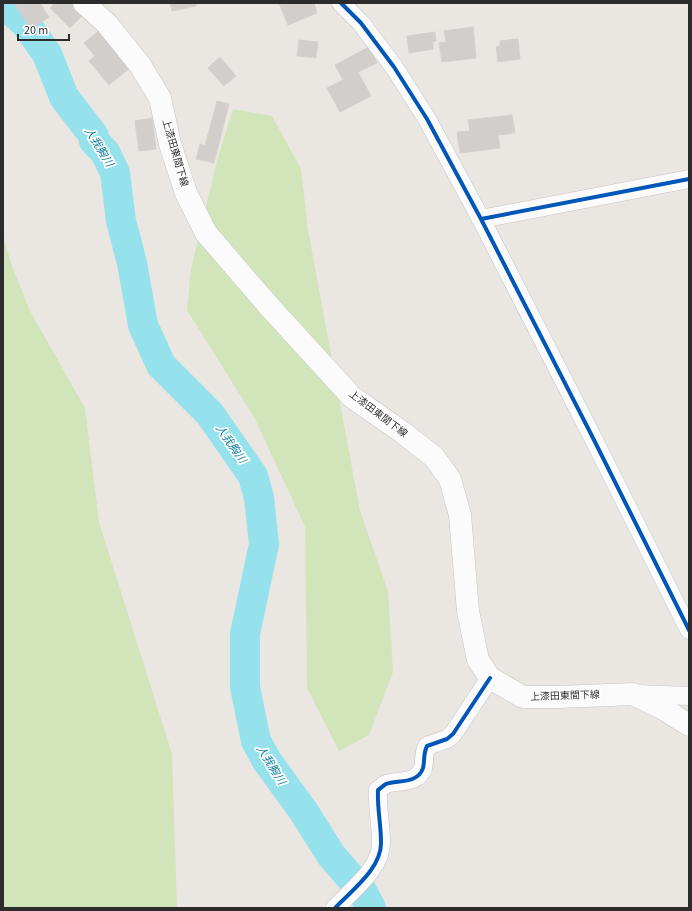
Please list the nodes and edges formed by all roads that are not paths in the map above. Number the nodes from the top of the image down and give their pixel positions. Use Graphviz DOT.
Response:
graph roads {
  1 [pos="84,3"];
  2 [pos="341,3"];
  3 [pos="689,179"];
  4 [pos="481,218"];
  5 [pos="689,630"];
  6 [pos="490,678"];
  7 [pos="633,694"];
  8 [pos="689,696"];
  9 [pos="689,725"];
  10 [pos="335,908"];
  1 -- 6 [label="main road, 上漆田東間下線"];
  2 -- 4 [label="street"];
  3 -- 4 [label="street"];
  4 -- 5 [label="street"];
  6 -- 7 [label="main road, 上漆田東間下線"];
  6 -- 10 [label="street"];
  7 -- 8 [label="street"];
  7 -- 9 [label="main road, 上漆田東間下線"];
}
